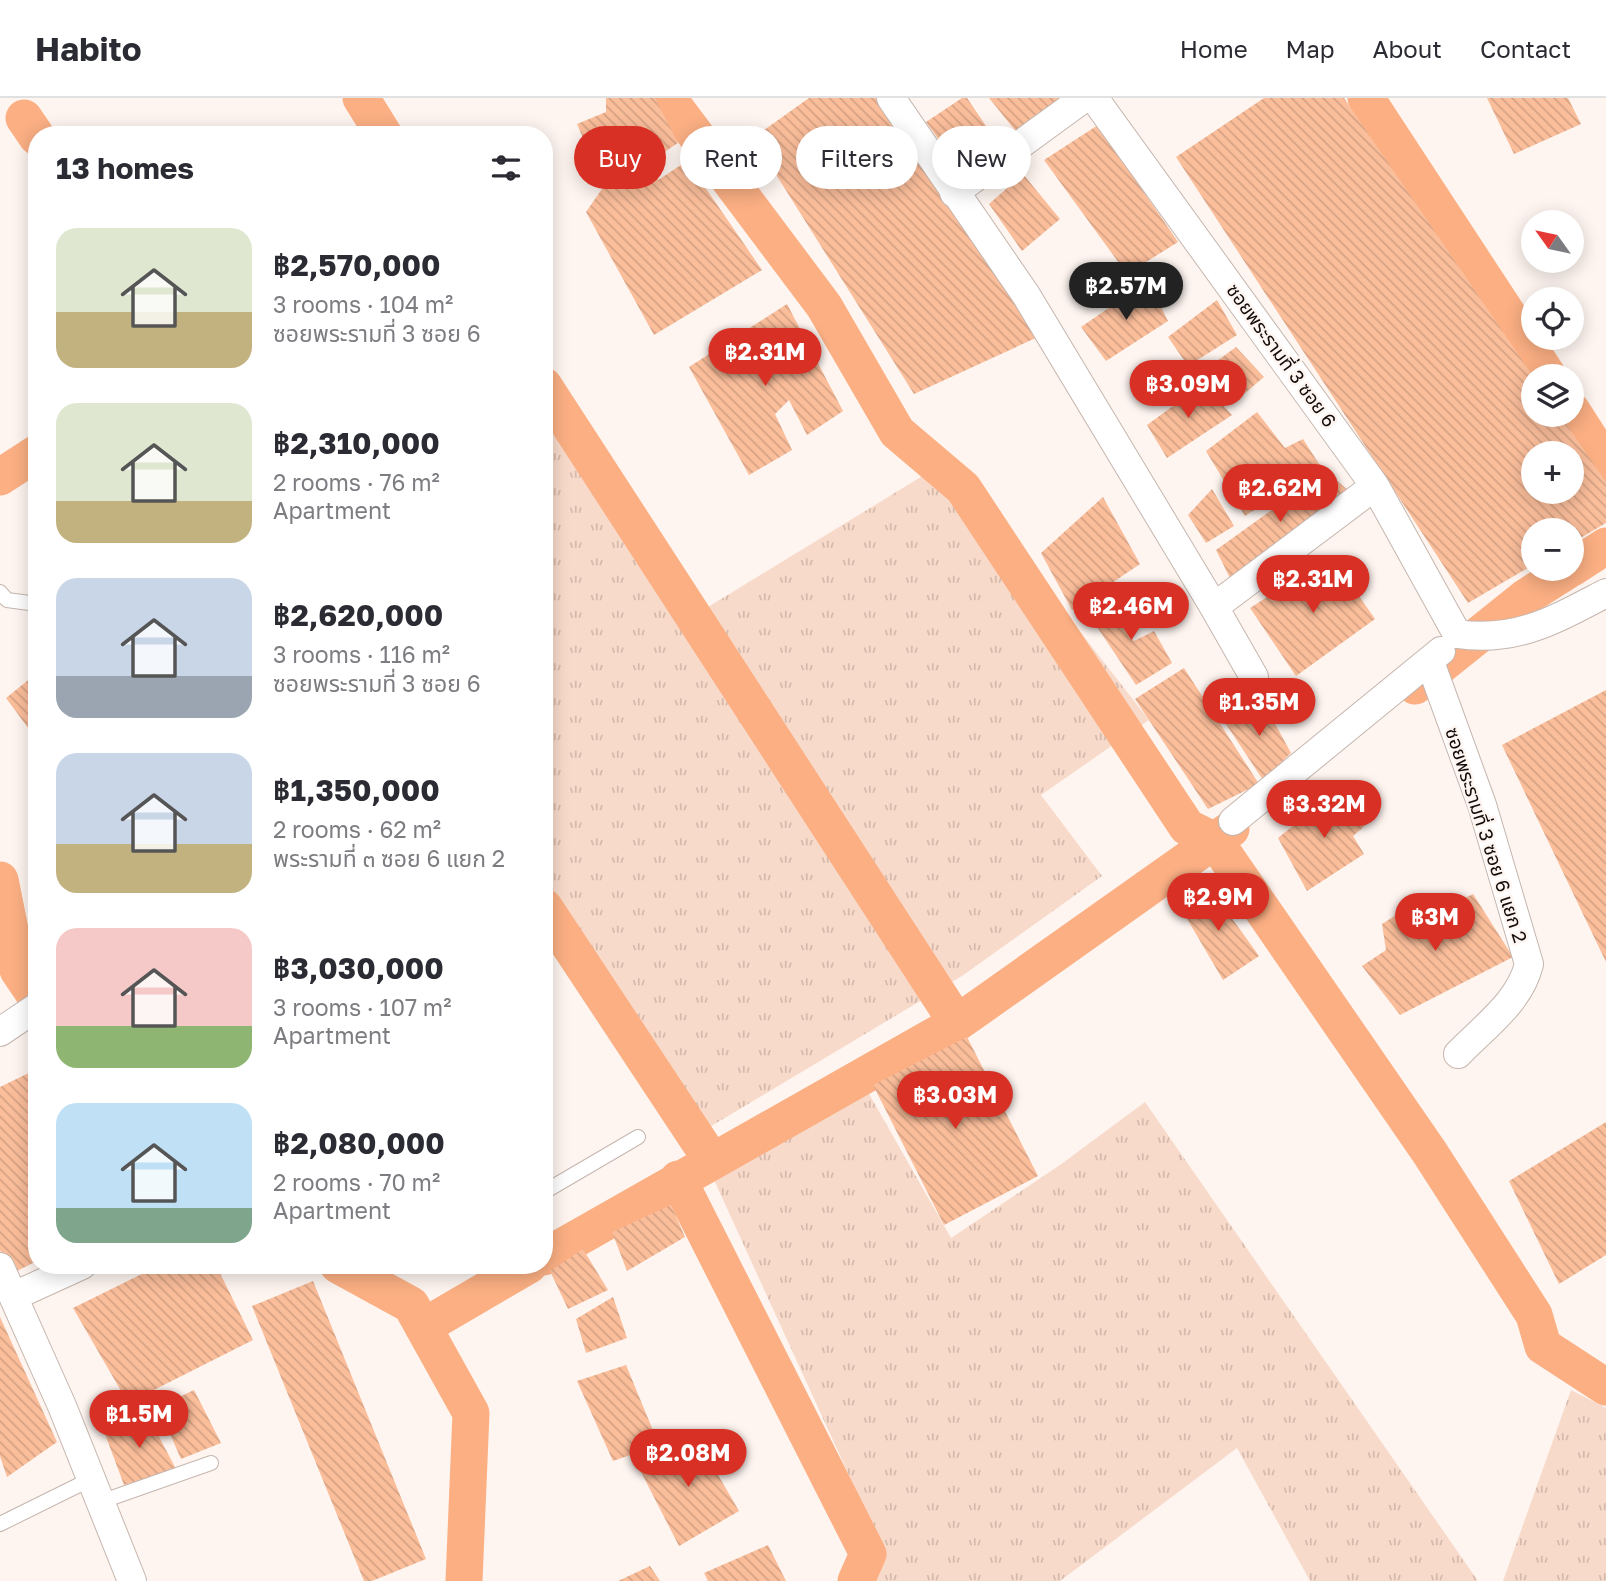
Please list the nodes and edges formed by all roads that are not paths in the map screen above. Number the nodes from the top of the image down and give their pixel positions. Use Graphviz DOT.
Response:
graph roads {
  1 [pos="891,98"];
  2 [pos="1084,98"];
  3 [pos="1094,98"];
  4 [pos="954,193"];
  5 [pos="1376,486"];
  6 [pos="0,592"];
  7 [pos="1606,593"];
  8 [pos="28,603"];
  9 [pos="1214,607"];
  10 [pos="1461,635"];
  11 [pos="1431,668"];
  12 [pos="1254,677"];
  13 [pos="1233,821"];
  14 [pos="28,1012"];
  15 [pos="0,1032"];
  16 [pos="1458,1054"];
  17 [pos="638,1137"];
  18 [pos="553,1187"];
  19 [pos="0,1267"];
  20 [pos="63,1274"];
  21 [pos="7,1300"];
  22 [pos="211,1463"];
  23 [pos="95,1490"];
  24 [pos="0,1524"];
  25 [pos="132,1581"];
  1 -- 4 [label="street"];
  2 -- 4 [label="street"];
  3 -- 5 [label="street, ซอยพระรามที่ 3 ซอย 6"];
  4 -- 9 [label="street"];
  5 -- 9 [label="street"];
  5 -- 10 [label="street, ซอยพระรามที่ 3 ซอย 6"];
  6 -- 8 [label="lane"];
  7 -- 10 [label="street"];
  9 -- 12 [label="street"];
  10 -- 11 [label="street"];
  11 -- 13 [label="street"];
  11 -- 16 [label="street, ซอยพระรามที่ 3 ซอย 6 แยก 2"];
  14 -- 15 [label="street"];
  17 -- 18 [label="lane"];
  19 -- 21 [label="street"];
  20 -- 21 [label="street"];
  21 -- 23 [label="street"];
  22 -- 23 [label="lane"];
  23 -- 24 [label="lane"];
  23 -- 25 [label="street"];
}
